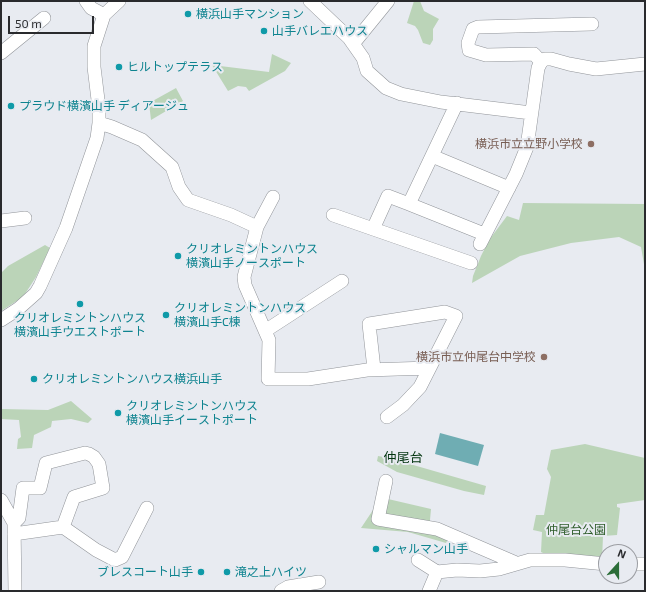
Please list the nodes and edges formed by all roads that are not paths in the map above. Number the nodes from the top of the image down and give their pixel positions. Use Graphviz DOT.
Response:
graph roads {
  1 [pos="86,1"];
  2 [pos="119,1"];
  3 [pos="310,1"];
  4 [pos="388,1"];
  5 [pos="104,16"];
  6 [pos="44,18"];
  7 [pos="592,24"];
  8 [pos="353,44"];
  9 [pos="1,53"];
  10 [pos="540,62"];
  11 [pos="645,64"];
  12 [pos="457,103"];
  13 [pos="532,113"];
  14 [pos="99,123"];
  15 [pos="432,156"];
  16 [pos="509,188"];
  17 [pos="273,197"];
  18 [pos="409,204"];
  19 [pos="333,215"];
  20 [pos="25,218"];
  21 [pos="1,221"];
  22 [pos="257,226"];
  23 [pos="373,229"];
  24 [pos="471,262"];
  25 [pos="342,281"];
  26 [pos="1,320"];
  27 [pos="265,331"];
  28 [pos="429,368"];
  29 [pos="374,369"];
  30 [pos="387,417"];
  31 [pos="386,481"];
  32 [pos="1,500"];
  33 [pos="147,508"];
  34 [pos="63,527"];
  35 [pos="14,529"];
  36 [pos="418,560"];
  37 [pos="516,563"];
  38 [pos="598,563"];
  39 [pos="437,572"];
  40 [pos="319,582"];
  41 [pos="15,591"];
  42 [pos="280,591"];
  43 [pos="429,591"];
  1 -- 5 [label="street"];
  2 -- 5 [label="street"];
  3 -- 8 [label="street"];
  4 -- 8 [label="street"];
  5 -- 14 [label="street"];
  6 -- 9 [label="street"];
  7 -- 10 [label="street"];
  8 -- 12 [label="street"];
  10 -- 11 [label="street"];
  10 -- 13 [label="street"];
  12 -- 13 [label="street"];
  12 -- 15 [label="street"];
  13 -- 16 [label="street"];
  14 -- 22 [label="street"];
  14 -- 26 [label="street"];
  15 -- 16 [label="street"];
  15 -- 18 [label="street"];
  16 -- 18 [label="street"];
  17 -- 22 [label="street"];
  18 -- 23 [label="street"];
  19 -- 23 [label="street"];
  20 -- 21 [label="street"];
  22 -- 27 [label="street"];
  23 -- 24 [label="street"];
  25 -- 27 [label="street"];
  27 -- 29 [label="street"];
  28 -- 29 [label="street"];
  28 -- 29 [label="street"];
  28 -- 30 [label="street"];
  31 -- 37 [label="street"];
  32 -- 35 [label="street"];
  33 -- 34 [label="street"];
  34 -- 35 [label="street"];
  34 -- 35 [label="street"];
  35 -- 41 [label="street"];
  36 -- 39 [label="street"];
  37 -- 38 [label="street"];
  37 -- 39 [label="street"];
  39 -- 43 [label="street"];
  40 -- 42 [label="street"];
}
